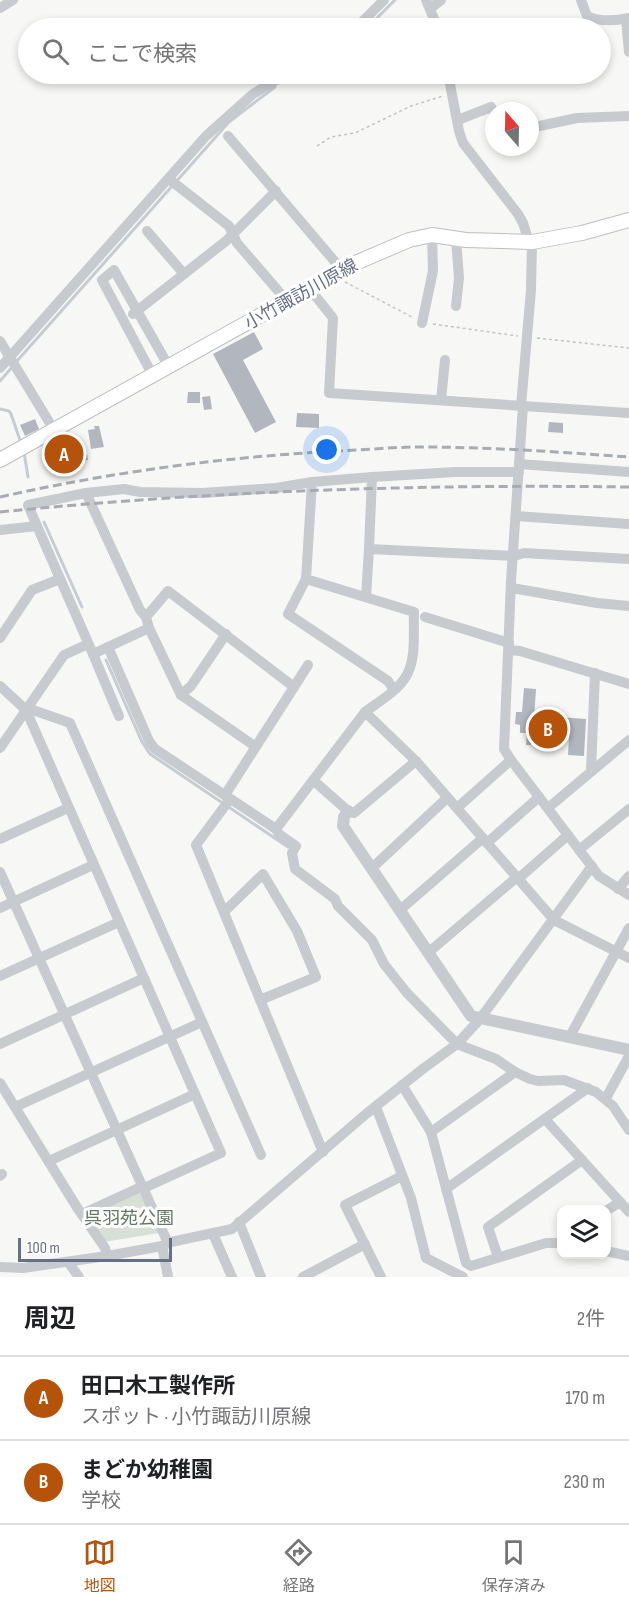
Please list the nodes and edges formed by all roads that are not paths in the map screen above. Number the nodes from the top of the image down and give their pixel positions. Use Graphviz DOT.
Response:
graph roads {
  1 [pos="13,0"];
  2 [pos="384,0"];
  3 [pos="441,0"];
  4 [pos="581,0"];
  5 [pos="429,4"];
  6 [pos="0,8"];
  7 [pos="366,18"];
  8 [pos="592,18"];
  9 [pos="627,18"];
  10 [pos="611,20"];
  11 [pos="629,52"];
  12 [pos="269,84"];
  13 [pos="450,84"];
  14 [pos="485,109"];
  15 [pos="629,116"];
  16 [pos="458,120"];
  17 [pos="539,126"];
  18 [pos="228,135"];
  19 [pos="169,180"];
  20 [pos="276,191"];
  21 [pos="629,220"];
  22 [pos="147,231"];
  23 [pos="234,233"];
  24 [pos="432,235"];
  25 [pos="456,239"];
  26 [pos="531,242"];
  27 [pos="338,273"];
  28 [pos="184,274"];
  29 [pos="309,288"];
  30 [pos="286,302"];
  31 [pos="456,306"];
  32 [pos="138,311"];
  33 [pos="124,319"];
  34 [pos="422,323"];
  35 [pos="0,341"];
  36 [pos="10,358"];
  37 [pos="445,360"];
  38 [pos="169,367"];
  39 [pos="0,369"];
  40 [pos="153,376"];
  41 [pos="441,400"];
  42 [pos="522,406"];
  43 [pos="629,413"];
  44 [pos="54,430"];
  45 [pos="0,460"];
  46 [pos="519,468"];
  47 [pos="629,472"];
  48 [pos="372,477"];
  49 [pos="312,482"];
  50 [pos="86,493"];
  51 [pos="516,516"];
  52 [pos="629,524"];
  53 [pos="37,526"];
  54 [pos="0,531"];
  55 [pos="369,549"];
  56 [pos="514,556"];
  57 [pos="629,559"];
  58 [pos="60,579"];
  59 [pos="306,579"];
  60 [pos="512,588"];
  61 [pos="366,597"];
  62 [pos="629,606"];
  63 [pos="425,617"];
  64 [pos="147,622"];
  65 [pos="226,634"];
  66 [pos="0,638"];
  67 [pos="509,646"];
  68 [pos="108,648"];
  69 [pos="90,649"];
  70 [pos="308,665"];
  71 [pos="595,674"];
  72 [pos="629,684"];
  73 [pos="0,686"];
  74 [pos="294,687"];
  75 [pos="394,690"];
  76 [pos="181,695"];
  77 [pos="26,710"];
  78 [pos="365,712"];
  79 [pos="119,716"];
  80 [pos="629,740"];
  81 [pos="256,747"];
  82 [pos="0,748"];
  83 [pos="511,760"];
  84 [pos="416,761"];
  85 [pos="591,771"];
  86 [pos="313,780"];
  87 [pos="539,797"];
  88 [pos="447,798"];
  89 [pos="227,801"];
  90 [pos="68,808"];
  91 [pos="457,808"];
  92 [pos="548,808"];
  93 [pos="629,808"];
  94 [pos="348,811"];
  95 [pos="276,829"];
  96 [pos="568,835"];
  97 [pos="0,839"];
  98 [pos="485,841"];
  99 [pos="579,850"];
  100 [pos="93,865"];
  101 [pos="592,866"];
  102 [pos="372,868"];
  103 [pos="0,872"];
  104 [pos="629,876"];
  105 [pos="517,878"];
  106 [pos="618,889"];
  107 [pos="629,895"];
  108 [pos="14,901"];
  109 [pos="0,908"];
  110 [pos="400,910"];
  111 [pos="224,912"];
  112 [pos="554,920"];
  113 [pos="118,922"];
  114 [pos="629,928"];
  115 [pos="429,952"];
  116 [pos="616,952"];
  117 [pos="39,957"];
  118 [pos="629,958"];
  119 [pos="0,976"];
  120 [pos="144,978"];
  121 [pos="260,1000"];
  122 [pos="65,1015"];
  123 [pos="480,1019"];
  124 [pos="202,1022"];
  125 [pos="169,1037"];
  126 [pos="569,1038"];
  127 [pos="0,1044"];
  128 [pos="458,1044"];
  129 [pos="629,1050"];
  130 [pos="629,1056"];
  131 [pos="91,1072"];
  132 [pos="515,1072"];
  133 [pos="0,1083"];
  134 [pos="402,1085"];
  135 [pos="588,1088"];
  136 [pos="195,1094"];
  137 [pos="606,1098"];
  138 [pos="8,1099"];
  139 [pos="376,1107"];
  140 [pos="545,1119"];
  141 [pos="117,1130"];
  142 [pos="629,1130"];
  143 [pos="431,1132"];
  144 [pos="322,1152"];
  145 [pos="261,1155"];
  146 [pos="582,1160"];
  147 [pos="49,1161"];
  148 [pos="402,1176"];
  149 [pos="144,1187"];
  150 [pos="446,1189"];
  151 [pos="620,1202"];
  152 [pos="611,1208"];
  153 [pos="629,1212"];
  154 [pos="82,1214"];
  155 [pos="240,1222"];
  156 [pos="213,1234"];
  157 [pos="557,1243"];
  158 [pos="365,1244"];
  159 [pos="165,1245"];
  160 [pos="611,1252"];
  161 [pos="107,1256"];
  162 [pos="629,1256"];
  163 [pos="498,1257"];
  164 [pos="68,1262"];
  165 [pos="0,1267"];
  166 [pos="79,1277"];
  167 [pos="168,1277"];
  168 [pos="232,1277"];
  169 [pos="261,1277"];
  170 [pos="303,1277"];
  171 [pos="381,1277"];
  172 [pos="463,1277"];
  1 -- 6 [label="street"];
  2 -- 7 [label="street"];
  3 -- 5 [label="street"];
  4 -- 8 [label="street"];
  9 -- 10 [label="street"];
  9 -- 11 [label="street"];
  12 -- 19 [label="street"];
  13 -- 16 [label="street"];
  14 -- 16 [label="street"];
  15 -- 17 [label="street"];
  16 -- 26 [label="street"];
  18 -- 20 [label="street"];
  19 -- 23 [label="street"];
  19 -- 36 [label="street"];
  20 -- 23 [label="street"];
  20 -- 27 [label="street"];
  21 -- 26 [label="main road, 小竹諏訪川原線"];
  22 -- 28 [label="street"];
  23 -- 28 [label="street"];
  23 -- 30 [label="street"];
  24 -- 25 [label="main road, 小竹諏訪川原線"];
  24 -- 27 [label="main road, 小竹諏訪川原線"];
  24 -- 34 [label="street"];
  25 -- 26 [label="main road, 小竹諏訪川原線"];
  25 -- 31 [label="street"];
  26 -- 42 [label="street"];
  27 -- 29 [label="main road, 小竹諏訪川原線"];
  28 -- 32 [label="street"];
  29 -- 30 [label="main road, 小竹諏訪川原線"];
  29 -- 41 [label="street"];
  30 -- 38 [label="main road, 小竹諏訪川原線"];
  32 -- 33 [label="street"];
  32 -- 33 [label="street"];
  32 -- 38 [label="street"];
  33 -- 40 [label="street"];
  35 -- 36 [label="street"];
  36 -- 39 [label="street"];
  36 -- 44 [label="street"];
  37 -- 41 [label="street"];
  38 -- 40 [label="main road, 小竹諏訪川原線"];
  40 -- 44 [label="main road, 小竹諏訪川原線"];
  41 -- 42 [label="street"];
  42 -- 43 [label="street"];
  42 -- 46 [label="street"];
  44 -- 45 [label="main road, 小竹諏訪川原線"];
  46 -- 47 [label="street"];
  46 -- 48 [label="street"];
  46 -- 51 [label="street"];
  48 -- 49 [label="street"];
  48 -- 55 [label="street"];
  49 -- 50 [label="street"];
  49 -- 59 [label="street"];
  50 -- 53 [label="street"];
  50 -- 64 [label="street"];
  51 -- 52 [label="street"];
  51 -- 56 [label="street"];
  53 -- 54 [label="street"];
  53 -- 58 [label="street"];
  55 -- 56 [label="street"];
  55 -- 61 [label="street"];
  56 -- 57 [label="street"];
  56 -- 60 [label="street"];
  58 -- 66 [label="street"];
  58 -- 69 [label="street"];
  59 -- 61 [label="street"];
  59 -- 75 [label="street"];
  60 -- 62 [label="street"];
  60 -- 67 [label="street"];
  61 -- 75 [label="street"];
  63 -- 67 [label="street"];
  64 -- 65 [label="street"];
  64 -- 68 [label="street"];
  64 -- 76 [label="street"];
  65 -- 74 [label="street"];
  65 -- 76 [label="street"];
  67 -- 71 [label="street"];
  67 -- 83 [label="street"];
  68 -- 69 [label="street"];
  68 -- 89 [label="street"];
  69 -- 77 [label="street"];
  69 -- 79 [label="street"];
  70 -- 74 [label="street"];
  71 -- 72 [label="street"];
  71 -- 85 [label="street"];
  73 -- 77 [label="street"];
  74 -- 81 [label="street"];
  75 -- 78 [label="street"];
  76 -- 81 [label="street"];
  77 -- 82 [label="street"];
  77 -- 90 [label="street"];
  77 -- 124 [label="street"];
  78 -- 84 [label="street"];
  78 -- 86 [label="street"];
  80 -- 85 [label="street"];
  81 -- 89 [label="street"];
  83 -- 87 [label="street"];
  83 -- 91 [label="street"];
  84 -- 88 [label="street"];
  84 -- 94 [label="street"];
  85 -- 92 [label="street"];
  86 -- 94 [label="street"];
  86 -- 95 [label="street"];
  87 -- 92 [label="street"];
  87 -- 98 [label="street"];
  88 -- 91 [label="street"];
  88 -- 102 [label="street"];
  89 -- 95 [label="street"];
  89 -- 111 [label="street"];
  90 -- 97 [label="street"];
  90 -- 100 [label="street"];
  91 -- 98 [label="street"];
  92 -- 96 [label="street"];
  93 -- 99 [label="street"];
  94 -- 102 [label="street"];
  95 -- 128 [label="street"];
  96 -- 99 [label="street"];
  96 -- 105 [label="street"];
  98 -- 105 [label="street"];
  98 -- 110 [label="street"];
  99 -- 101 [label="street"];
  100 -- 108 [label="street"];
  100 -- 113 [label="street"];
  101 -- 106 [label="street"];
  101 -- 112 [label="street"];
  102 -- 110 [label="street"];
  103 -- 108 [label="street"];
  104 -- 106 [label="street"];
  105 -- 112 [label="street"];
  105 -- 115 [label="street"];
  106 -- 107 [label="street"];
  108 -- 109 [label="street"];
  108 -- 117 [label="street"];
  110 -- 115 [label="street"];
  111 -- 121 [label="street"];
  111 -- 121 [label="street"];
  112 -- 116 [label="street"];
  112 -- 123 [label="street"];
  113 -- 117 [label="street"];
  113 -- 120 [label="street"];
  114 -- 116 [label="street"];
  115 -- 123 [label="street"];
  116 -- 118 [label="street"];
  116 -- 126 [label="street"];
  117 -- 119 [label="street"];
  117 -- 122 [label="street"];
  120 -- 122 [label="street"];
  120 -- 125 [label="street"];
  121 -- 144 [label="street"];
  122 -- 127 [label="street"];
  122 -- 131 [label="street"];
  123 -- 126 [label="street"];
  123 -- 128 [label="street"];
  124 -- 125 [label="street"];
  124 -- 145 [label="street"];
  125 -- 131 [label="street"];
  125 -- 136 [label="street"];
  126 -- 129 [label="street"];
  128 -- 132 [label="street"];
  128 -- 134 [label="street"];
  130 -- 137 [label="street"];
  131 -- 138 [label="street"];
  131 -- 141 [label="street"];
  132 -- 135 [label="street"];
  132 -- 143 [label="street"];
  133 -- 138 [label="street"];
  134 -- 139 [label="street"];
  134 -- 143 [label="street"];
  135 -- 137 [label="street"];
  135 -- 140 [label="street"];
  136 -- 141 [label="street"];
  136 -- 149 [label="street"];
  137 -- 142 [label="street"];
  138 -- 147 [label="street"];
  139 -- 144 [label="street"];
  139 -- 148 [label="street"];
  140 -- 146 [label="street"];
  140 -- 150 [label="street"];
  141 -- 147 [label="street"];
  141 -- 149 [label="street"];
  143 -- 150 [label="street"];
  144 -- 155 [label="street"];
  146 -- 151 [label="street"];
  146 -- 163 [label="street"];
  147 -- 154 [label="street"];
  148 -- 158 [label="street"];
  148 -- 172 [label="street"];
  149 -- 154 [label="street"];
  149 -- 159 [label="street"];
  150 -- 163 [label="street"];
  151 -- 152 [label="street"];
  151 -- 153 [label="street"];
  154 -- 161 [label="street"];
  155 -- 156 [label="street"];
  155 -- 169 [label="street"];
  156 -- 159 [label="street"];
  156 -- 168 [label="street"];
  157 -- 163 [label="street"];
  158 -- 170 [label="street"];
  158 -- 171 [label="street"];
  159 -- 161 [label="street"];
  159 -- 167 [label="street"];
  160 -- 162 [label="street"];
  161 -- 164 [label="street"];
  164 -- 165 [label="street"];
  164 -- 166 [label="street"];
}
